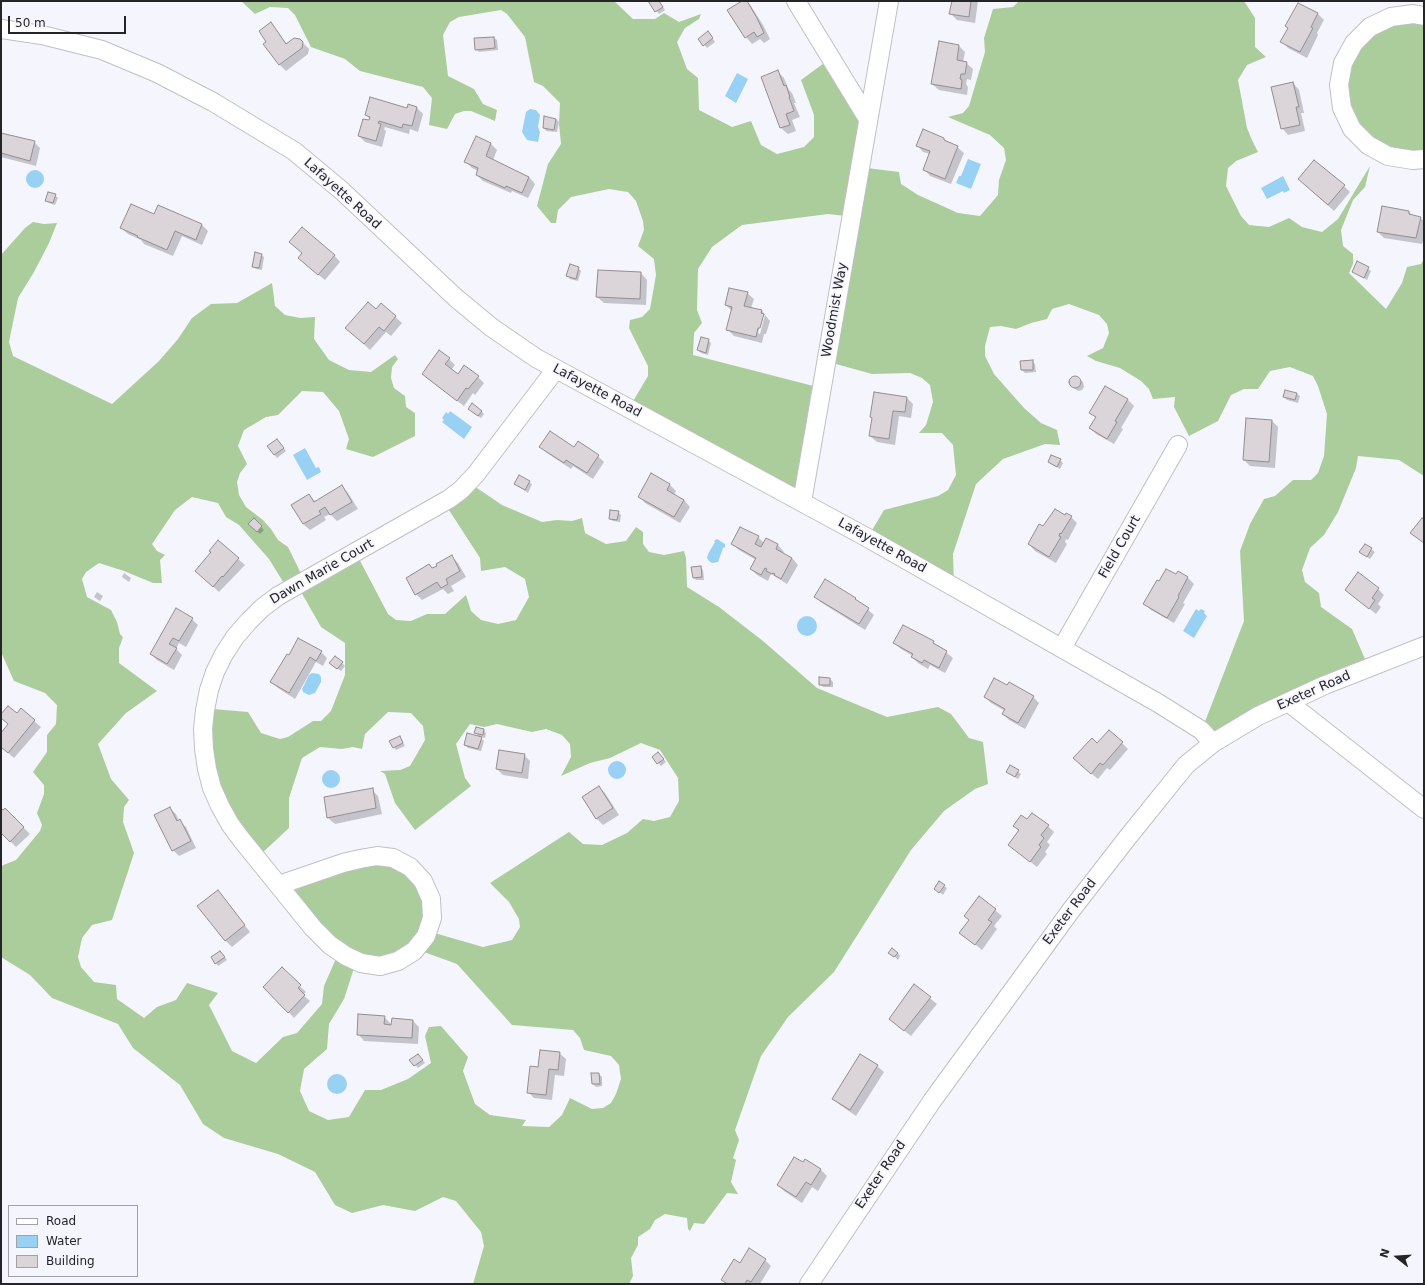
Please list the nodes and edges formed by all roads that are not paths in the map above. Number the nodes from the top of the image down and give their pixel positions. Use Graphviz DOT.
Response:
graph roads {
  1 [pos="796,1"];
  2 [pos="889,1"];
  3 [pos="1424,16"];
  4 [pos="1,28"];
  5 [pos="868,119"];
  6 [pos="1424,159"];
  7 [pos="556,369"];
  8 [pos="1178,445"];
  9 [pos="802,502"];
  10 [pos="1424,646"];
  11 [pos="1062,648"];
  12 [pos="1288,702"];
  13 [pos="1213,743"];
  14 [pos="1424,809"];
  15 [pos="279,885"];
  16 [pos="809,1284"];
  1 -- 5 [label="street"];
  2 -- 5 [label="street, Woodmist Way"];
  3 -- 6 [label="street"];
  4 -- 7 [label="street, Lafayette Road"];
  5 -- 9 [label="street, Woodmist Way"];
  7 -- 9 [label="street, Lafayette Road"];
  7 -- 15 [label="street, Dawn Marie Court"];
  8 -- 11 [label="street, Field Court"];
  9 -- 11 [label="street, Lafayette Road"];
  10 -- 12 [label="street, Exeter Road"];
  11 -- 13 [label="street, Lafayette Road"];
  12 -- 13 [label="street, Exeter Road"];
  12 -- 14 [label="street"];
  13 -- 16 [label="street, Exeter Road"];
  15 -- 15 [label="street, Dawn Marie Court"];
}
